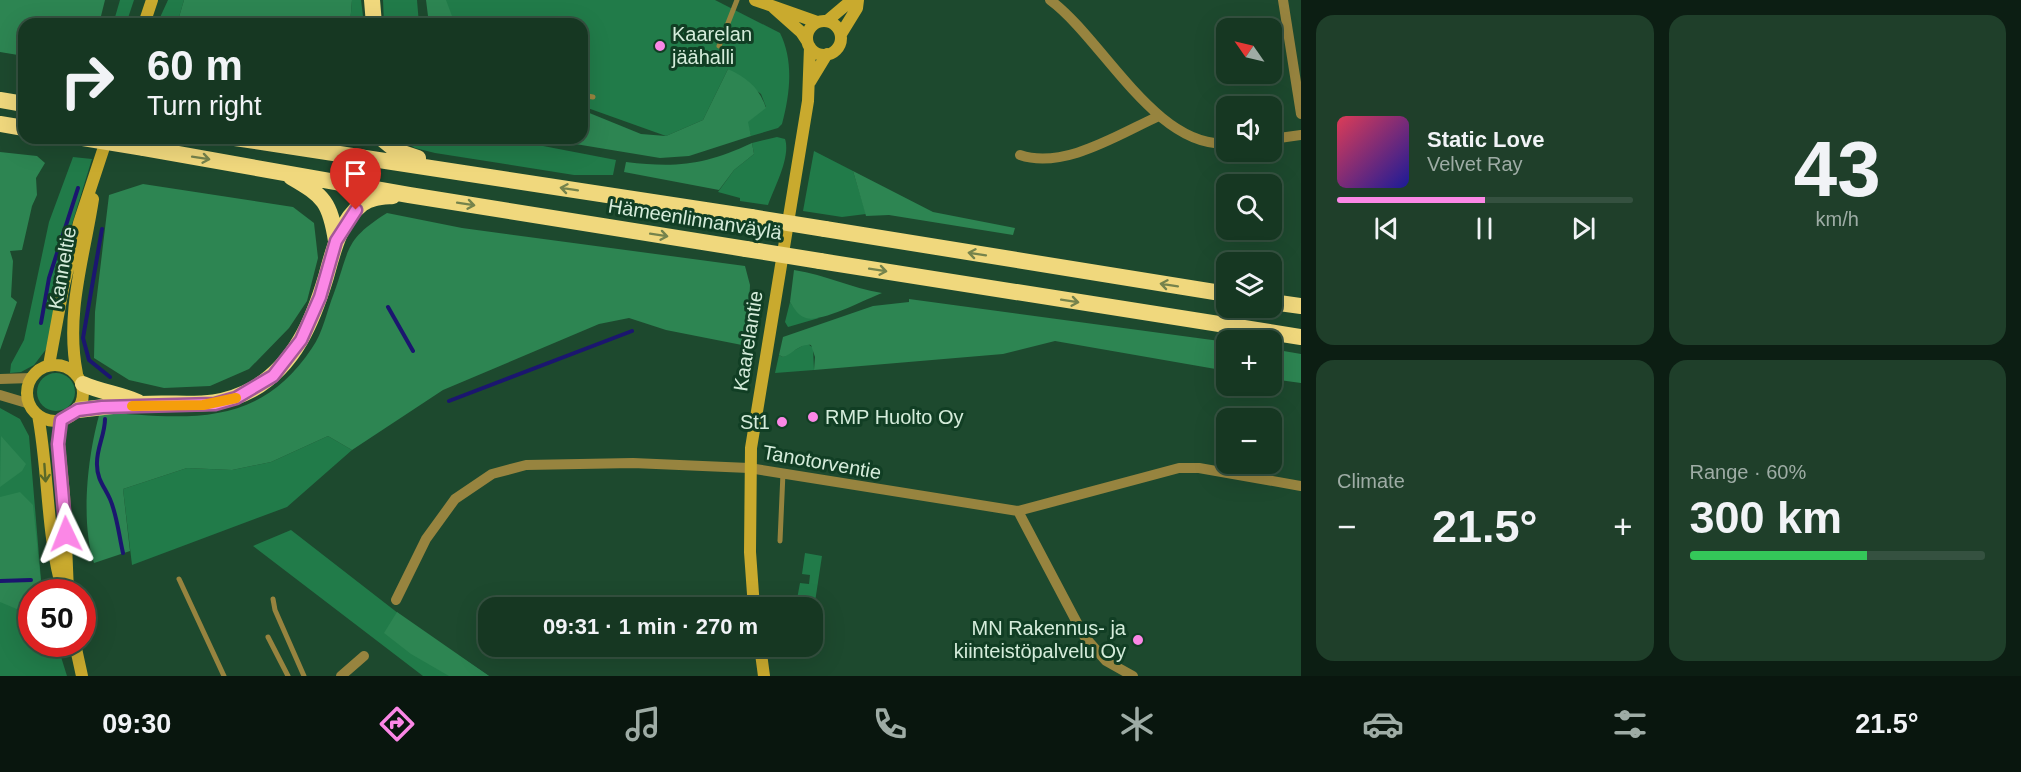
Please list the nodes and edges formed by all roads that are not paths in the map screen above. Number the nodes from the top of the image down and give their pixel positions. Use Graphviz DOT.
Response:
graph roads {
  1 [pos="152,0"];
  2 [pos="372,0"];
  3 [pos="736,0"];
  4 [pos="755,0"];
  5 [pos="852,0"];
  6 [pos="858,0"];
  7 [pos="1050,0"];
  8 [pos="1283,0"];
  9 [pos="774,8"];
  10 [pos="146,18"];
  11 [pos="374,18"];
  12 [pos="822,21"];
  13 [pos="841,34"];
  14 [pos="808,44"];
  15 [pos="718,46"];
  16 [pos="827,54"];
  17 [pos="810,82"];
  18 [pos="588,96"];
  19 [pos="593,97"];
  20 [pos="0,100"];
  21 [pos="18,103"];
  22 [pos="1301,114"];
  23 [pos="1159,116"];
  24 [pos="0,124"];
  25 [pos="18,127"];
  26 [pos="1301,135"];
  27 [pos="1282,138"];
  28 [pos="1216,143"];
  29 [pos="105,144"];
  30 [pos="120,144"];
  31 [pos="272,144"];
  32 [pos="304,144"];
  33 [pos="388,144"];
  34 [pos="285,146"];
  35 [pos="1020,155"];
  36 [pos="98,168"];
  37 [pos="279,170"];
  38 [pos="459,171"];
  39 [pos="409,195"];
  40 [pos="336,241"];
  41 [pos="1216,292"];
  42 [pos="1282,303"];
  43 [pos="1301,306"];
  44 [pos="1301,337"];
  45 [pos="49,365"];
  46 [pos="31,378"];
  47 [pos="0,379"];
  48 [pos="80,379"];
  49 [pos="0,395"];
  50 [pos="30,404"];
  51 [pos="141,404"];
  52 [pos="78,410"];
  53 [pos="38,415"];
  54 [pos="61,420"];
  55 [pos="749,468"];
  56 [pos="783,473"];
  57 [pos="1301,486"];
  58 [pos="1018,511"];
  59 [pos="780,541"];
  60 [pos="59,579"];
  61 [pos="67,579"];
  62 [pos="179,579"];
  63 [pos="753,597"];
  64 [pos="273,599"];
  65 [pos="396,600"];
  66 [pos="268,637"];
  67 [pos="364,656"];
  68 [pos="78,657"];
  69 [pos="761,657"];
  70 [pos="82,676"];
  71 [pos="224,676"];
  72 [pos="288,676"];
  73 [pos="304,676"];
  74 [pos="341,676"];
  75 [pos="764,676"];
  76 [pos="1133,676"];
  1 -- 10 [label="main road"];
  2 -- 11 [label="highway"];
  3 -- 15 [label="lane"];
  4 -- 9 [label="main road"];
  5 -- 12 [label="main road"];
  6 -- 13 [label="main road"];
  7 -- 23 [label="street"];
  8 -- 22 [label="street"];
  9 -- 12 [label="main road"];
  9 -- 14 [label="main road"];
  12 -- 13 [label="main road"];
  12 -- 14 [label="main road"];
  13 -- 16 [label="main road"];
  14 -- 16 [label="main road"];
  14 -- 17 [label="main road, Kaarelantie"];
  16 -- 17 [label="main road, Kaarelantie"];
  17 -- 55 [label="main road, Kaarelantie"];
  18 -- 19 [label="lane"];
  20 -- 21 [label="highway"];
  23 -- 28 [label="street"];
  23 -- 35 [label="street"];
  24 -- 25 [label="highway"];
  26 -- 27 [label="street"];
  29 -- 36 [label="main road, Kanneltie"];
  30 -- 37 [label="highway, Hämeenlinnanväylä, one-way, bridge"];
  31 -- 34 [label="highway, Hämeenlinnanväylä"];
  32 -- 34 [label="highway"];
  33 -- 38 [label="highway"];
  34 -- 38 [label="highway, Hämeenlinnanväylä"];
  36 -- 45 [label="main road, Kanneltie"];
  36 -- 48 [label="main road, Kanneltie"];
  37 -- 39 [label="highway, Hämeenlinnanväylä"];
  37 -- 40 [label="highway"];
  41 -- 38 [label="highway, Hämeenlinnanväylä, one-way, bridge"];
  39 -- 40 [label="highway"];
  39 -- 44 [label="highway, Hämeenlinnanväylä, one-way, bridge"];
  40 -- 51 [label="highway"];
  42 -- 43 [label="highway"];
  45 -- 46 [label="main road"];
  45 -- 48 [label="main road"];
  46 -- 47 [label="street"];
  46 -- 50 [label="main road"];
  48 -- 51 [label="highway"];
  48 -- 52 [label="main road"];
  49 -- 50 [label="street"];
  50 -- 53 [label="main road"];
  51 -- 52 [label="highway"];
  52 -- 54 [label="main road"];
  53 -- 54 [label="main road"];
  53 -- 60 [label="main road, one-way"];
  54 -- 61 [label="main road"];
  55 -- 56 [label="street, Tanotorventie"];
  55 -- 63 [label="main road, Kaarelantie"];
  55 -- 65 [label="street, Tanotorventie"];
  56 -- 58 [label="street, Tanotorventie"];
  56 -- 59 [label="lane"];
  57 -- 58 [label="street, Tanotorventie"];
  58 -- 76 [label="street"];
  62 -- 71 [label="lane"];
  64 -- 73 [label="lane"];
  66 -- 72 [label="lane"];
  67 -- 74 [label="street"];
  68 -- 70 [label="main road"];
  69 -- 75 [label="main road"];
}
